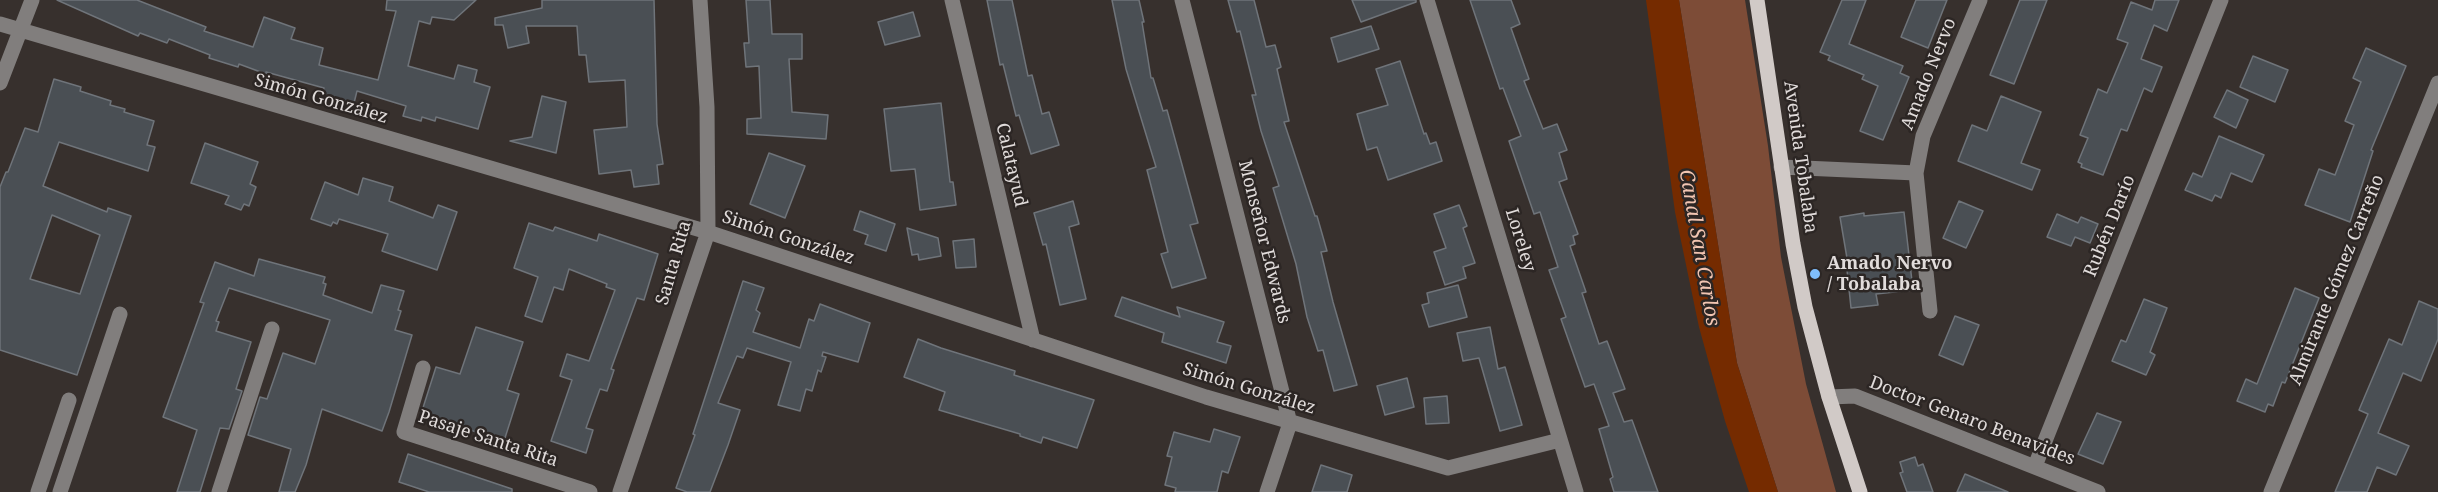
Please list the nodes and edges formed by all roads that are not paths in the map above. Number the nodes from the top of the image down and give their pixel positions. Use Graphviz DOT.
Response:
graph roads {
  1 [pos="32,0"];
  2 [pos="700,0"];
  3 [pos="952,0"];
  4 [pos="1182,0"];
  5 [pos="1427,0"];
  6 [pos="1757,0"];
  7 [pos="1980,0"];
  8 [pos="2221,0"];
  9 [pos="0,24"];
  10 [pos="20,30"];
  11 [pos="0,83"];
  12 [pos="2438,83"];
  13 [pos="1781,167"];
  14 [pos="1916,173"];
  15 [pos="708,232"];
  16 [pos="1930,311"];
  17 [pos="120,314"];
  18 [pos="272,328"];
  19 [pos="1033,340"];
  20 [pos="423,368"];
  21 [pos="1829,397"];
  22 [pos="69,400"];
  23 [pos="1290,423"];
  24 [pos="1560,440"];
  25 [pos="2035,466"];
  26 [pos="38,492"];
  27 [pos="60,492"];
  28 [pos="219,492"];
  29 [pos="590,492"];
  30 [pos="620,492"];
  31 [pos="1267,492"];
  32 [pos="1576,492"];
  33 [pos="1860,492"];
  34 [pos="2098,492"];
  35 [pos="2271,492"];
  1 -- 10 [label="street"];
  2 -- 15 [label="street, Santa Rita"];
  3 -- 19 [label="street, Calatayud"];
  4 -- 23 [label="street, Monseñor Edwards"];
  5 -- 24 [label="street, Loreley"];
  6 -- 13 [label="main road, Avenida Tobalaba"];
  7 -- 14 [label="street, Amado Nervo"];
  8 -- 25 [label="street, Rubén Darío"];
  9 -- 10 [label="street, Simón González"];
  10 -- 11 [label="street"];
  10 -- 15 [label="street, Simón González"];
  12 -- 35 [label="street, Almirante Gómez Carreño"];
  13 -- 14 [label="street"];
  13 -- 21 [label="main road, Avenida Tobalaba"];
  14 -- 16 [label="street, Amado Nervo"];
  15 -- 19 [label="street, Simón González"];
  15 -- 30 [label="street, Santa Rita"];
  17 -- 27 [label="street"];
  18 -- 28 [label="street"];
  19 -- 23 [label="street, Simón González"];
  20 -- 29 [label="street, Pasaje Santa Rita"];
  21 -- 25 [label="street, Doctor Genaro Benavides"];
  21 -- 33 [label="main road, Avenida Tobalaba"];
  22 -- 26 [label="street"];
  23 -- 24 [label="street, Simón González"];
  23 -- 31 [label="street"];
  24 -- 32 [label="street, Loreley"];
  25 -- 34 [label="street, Doctor Genaro Benavides"];
}
